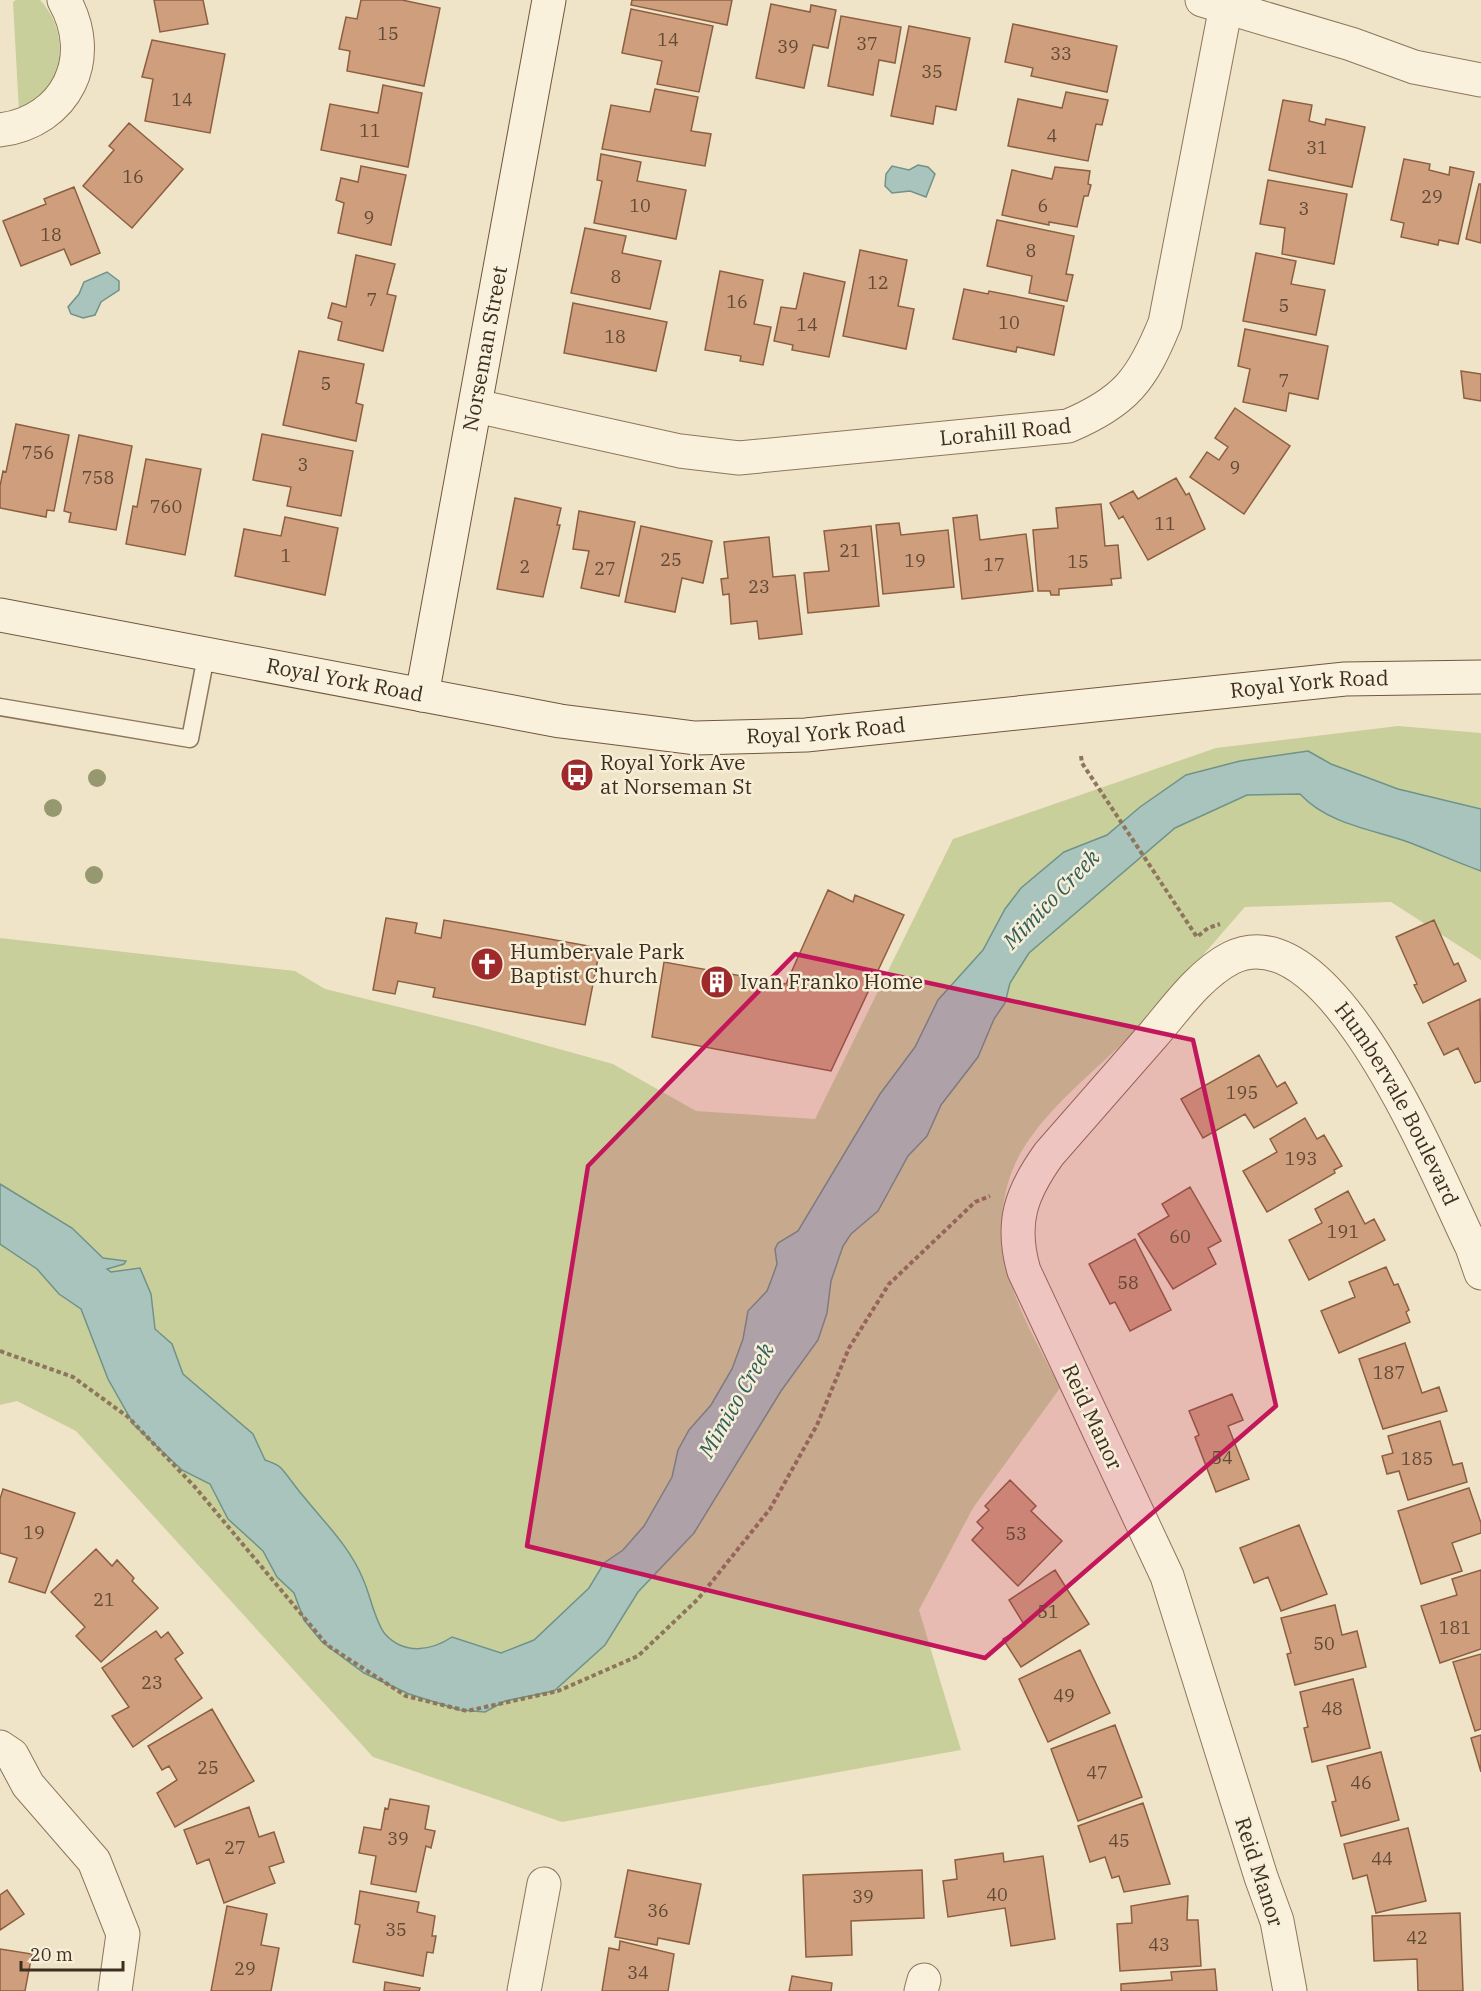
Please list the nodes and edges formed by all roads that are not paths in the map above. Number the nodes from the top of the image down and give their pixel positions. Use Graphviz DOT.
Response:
graph roads {
  1 [pos="64,0"];
  2 [pos="549,0"];
  3 [pos="1214,3"];
  4 [pos="1481,80"];
  5 [pos="0,130"];
  6 [pos="476,406"];
  7 [pos="0,615"];
  8 [pos="206,656"];
  9 [pos="1481,677"];
  10 [pos="422,695"];
  11 [pos="0,707"];
  12 [pos="1284,958"];
  13 [pos="1481,1273"];
  14 [pos="0,1747"];
  15 [pos="544,1884"];
  16 [pos="115,1991"];
  17 [pos="524,1991"];
  18 [pos="1290,1991"];
  1 -- 5 [label="street"];
  2 -- 6 [label="street, Norseman Street"];
  3 -- 4 [label="street"];
  3 -- 6 [label="street, Lorahill Road"];
  6 -- 10 [label="street, Norseman Street"];
  7 -- 8 [label="street, Royal York Road"];
  8 -- 10 [label="street, Royal York Road"];
  8 -- 11 [label="lane"];
  9 -- 10 [label="street, Royal York Road"];
  12 -- 13 [label="street, Humbervale Boulevard"];
  12 -- 18 [label="street, Reid Manor"];
  14 -- 16 [label="street"];
  15 -- 17 [label="street"];
}
